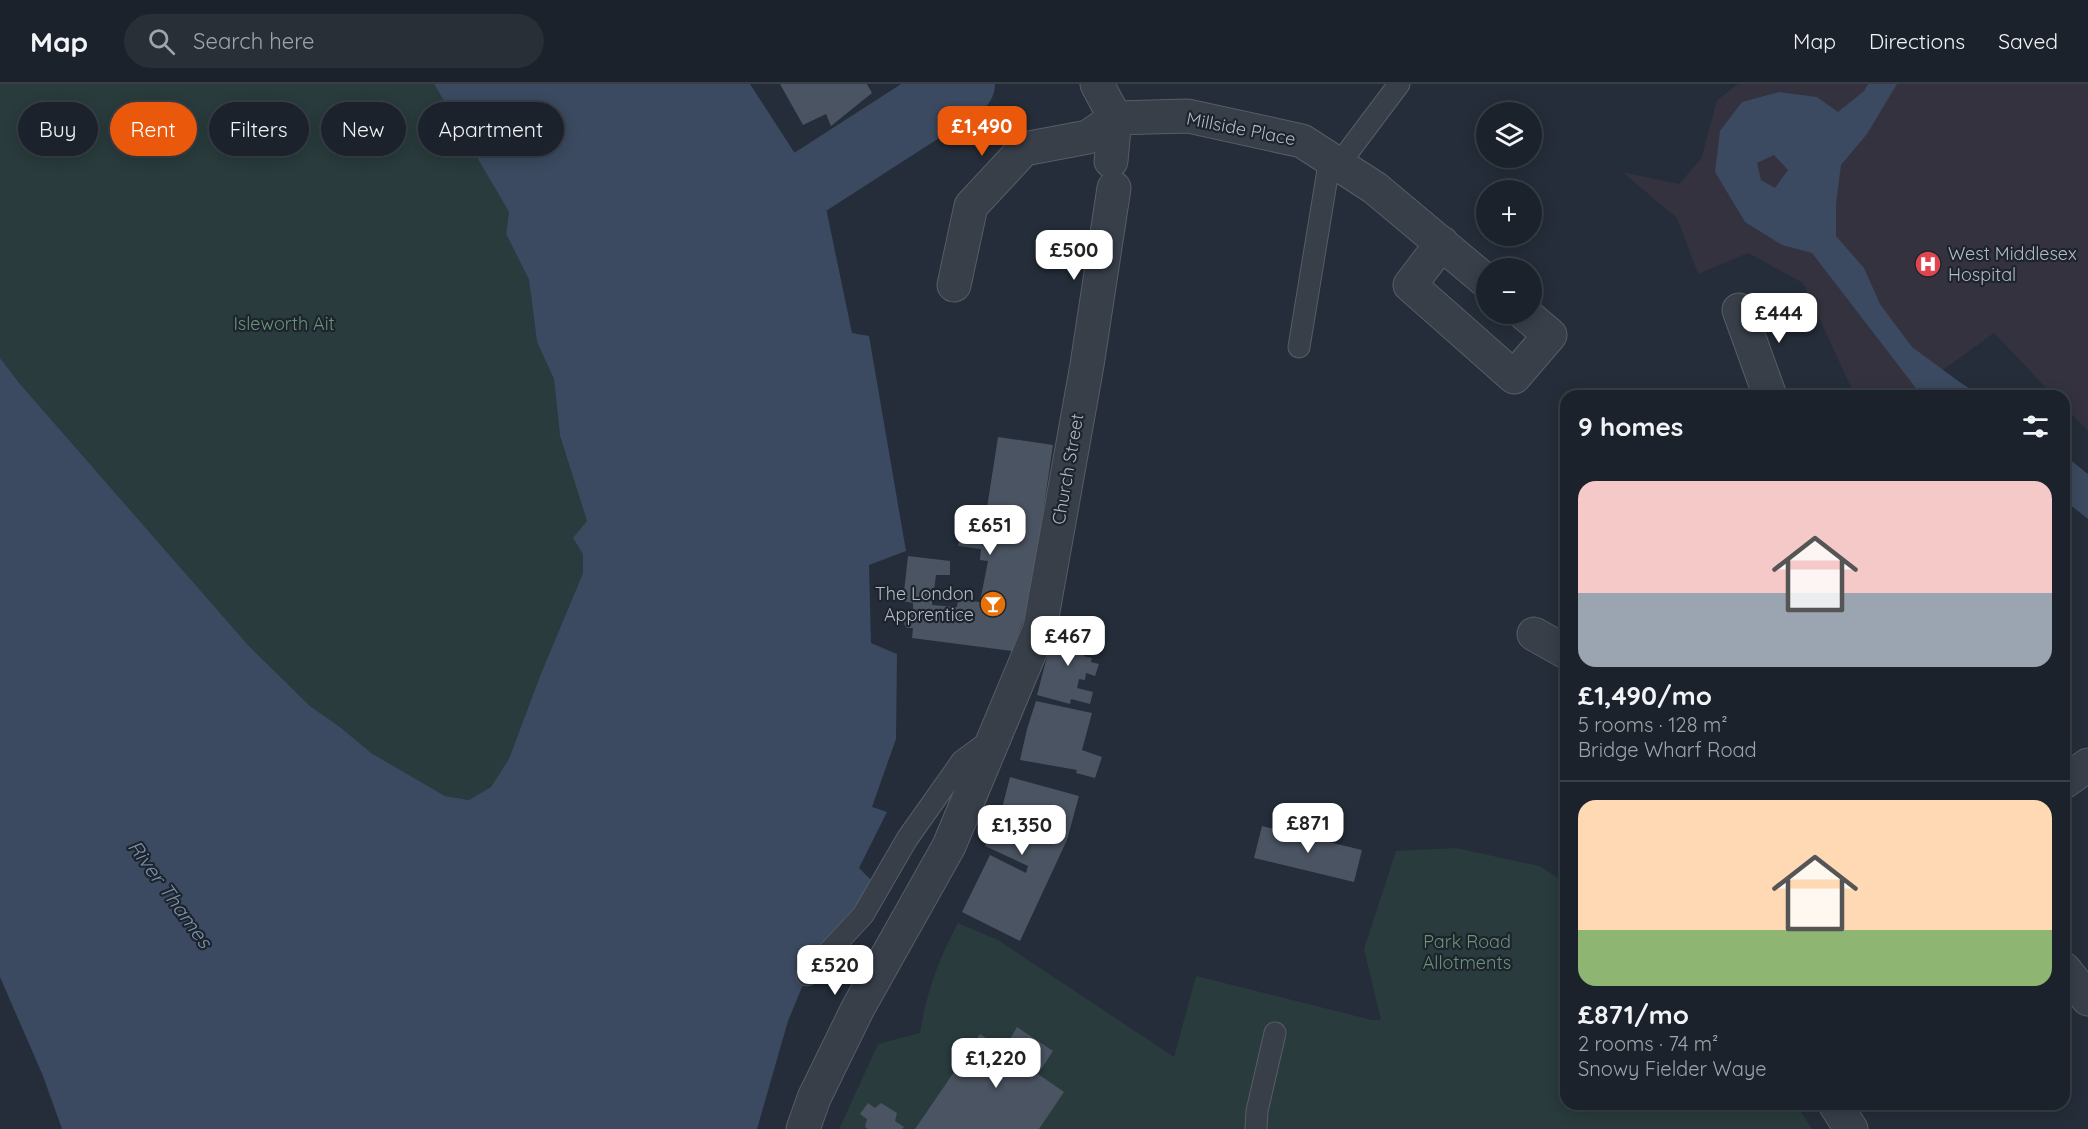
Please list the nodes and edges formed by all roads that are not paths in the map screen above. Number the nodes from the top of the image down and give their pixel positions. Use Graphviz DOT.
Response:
graph roads {
  1 [pos="1097,84"];
  2 [pos="1399,84"];
  3 [pos="1115,118"];
  4 [pos="1334,161"];
  5 [pos="1442,243"];
  6 [pos="1476,272"];
  7 [pos="954,285"];
  8 [pos="1739,310"];
  9 [pos="1537,324"];
  10 [pos="1299,347"];
  11 [pos="1768,390"];
  12 [pos="1533,634"];
  13 [pos="1560,649"];
  14 [pos="994,737"];
  15 [pos="2088,765"];
  16 [pos="2070,778"];
  17 [pos="807,975"];
  18 [pos="2070,976"];
  19 [pos="2088,999"];
  20 [pos="1275,1033"];
  21 [pos="1839,1110"];
  22 [pos="803,1129"];
  23 [pos="1256,1129"];
  24 [pos="1851,1129"];
  1 -- 3 [label="street"];
  2 -- 4 [label="lane"];
  3 -- 4 [label="street, Millside Place"];
  3 -- 7 [label="street"];
  3 -- 14 [label="street, Church Street"];
  4 -- 5 [label="street, Millside Place"];
  4 -- 10 [label="lane"];
  5 -- 6 [label="street, Millside Place"];
  5 -- 9 [label="street"];
  8 -- 11 [label="street"];
  12 -- 13 [label="street"];
  14 -- 17 [label="lane"];
  14 -- 22 [label="street, Church Street"];
  15 -- 16 [label="street"];
  18 -- 19 [label="street"];
  20 -- 23 [label="lane"];
  21 -- 24 [label="street"];
}
